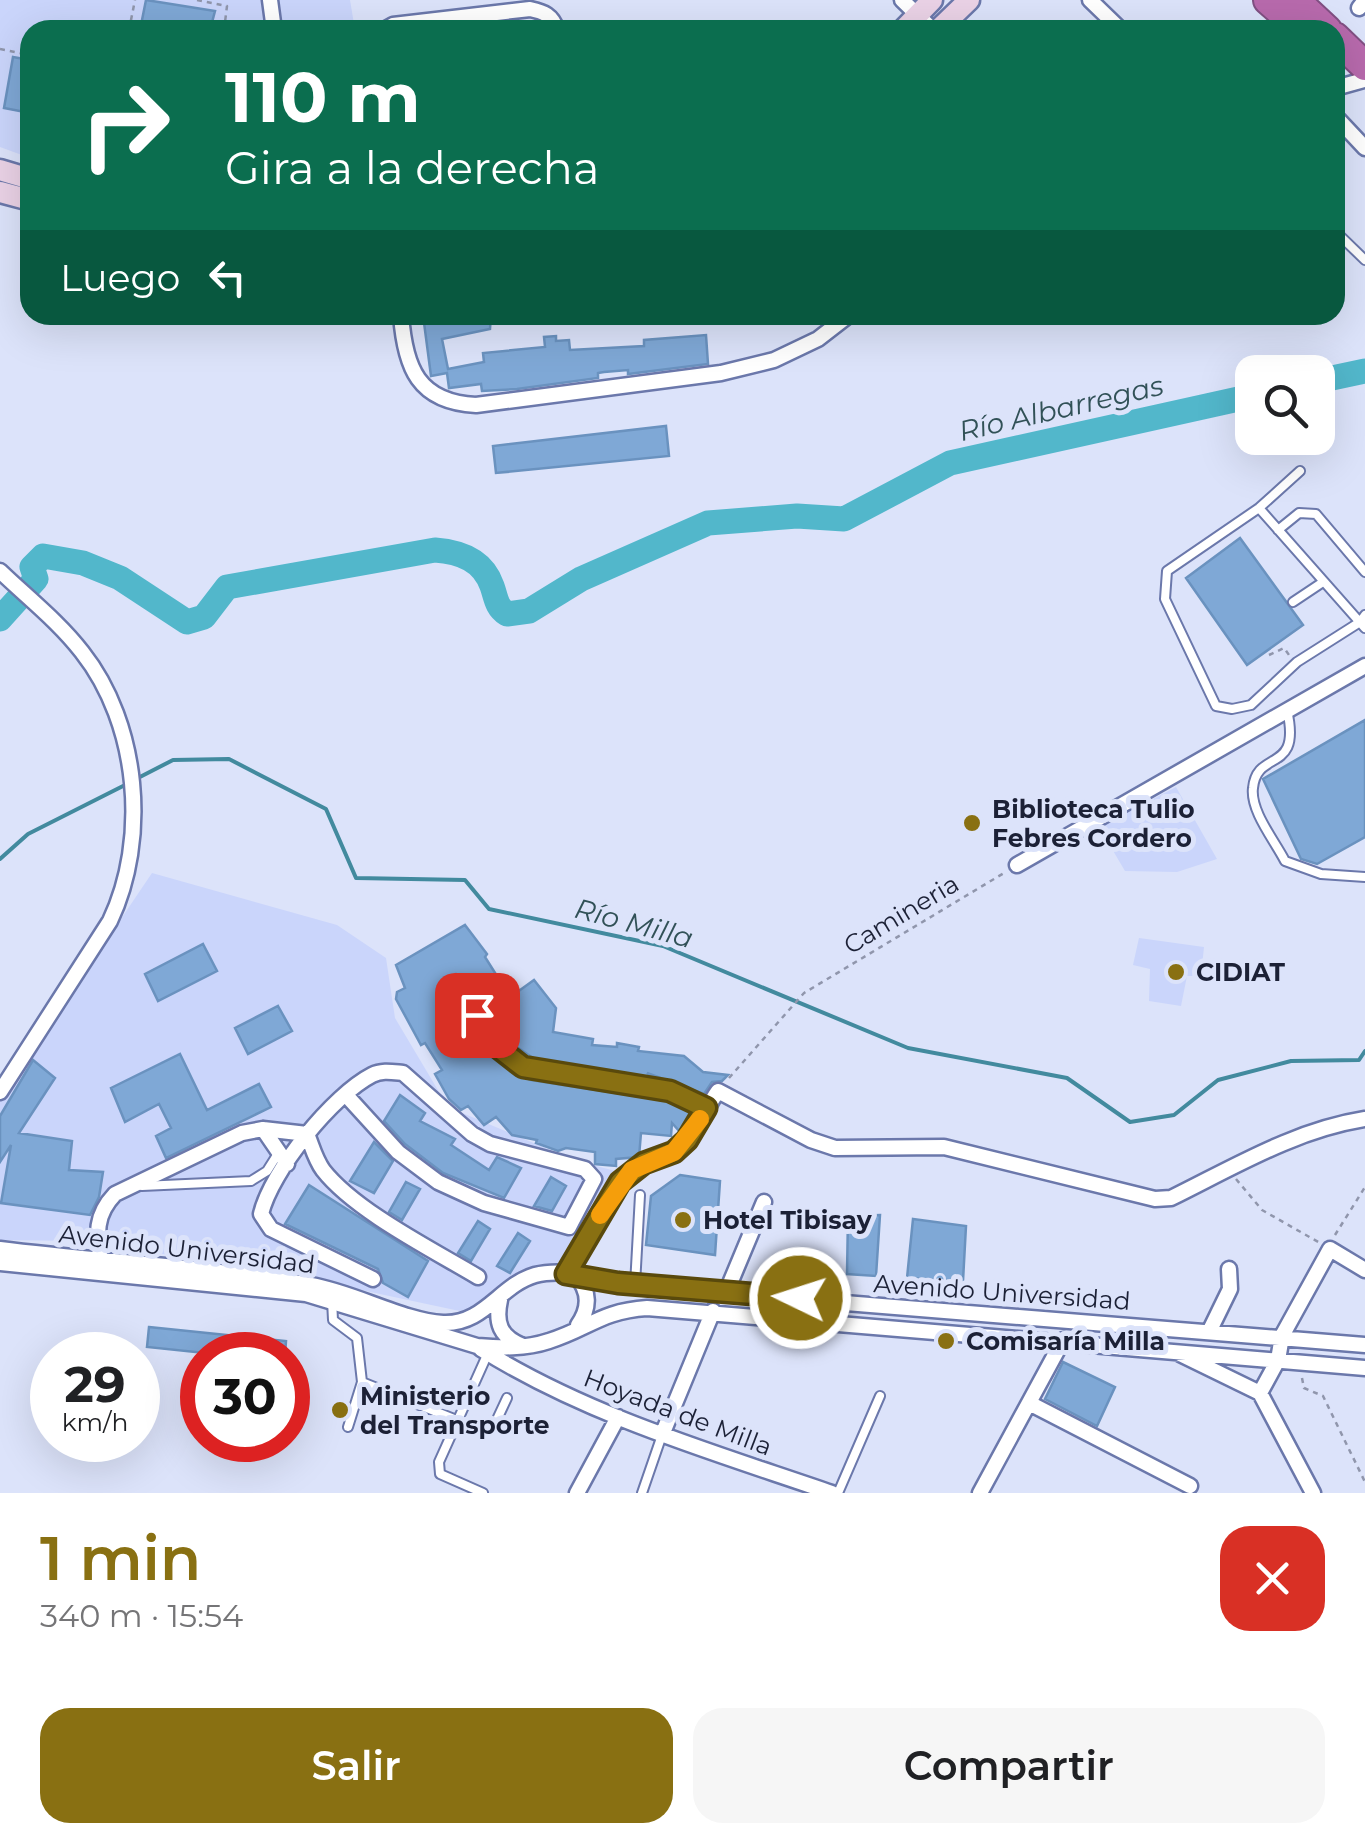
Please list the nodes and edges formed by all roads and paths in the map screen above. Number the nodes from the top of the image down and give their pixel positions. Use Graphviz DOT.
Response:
graph roads {
  1 [pos="198,0"];
  2 [pos="969,0"];
  3 [pos="1090,0"];
  4 [pos="1268,0"];
  5 [pos="225,20"];
  6 [pos="436,20"];
  7 [pos="550,20"];
  8 [pos="947,20"];
  9 [pos="1109,20"];
  10 [pos="1298,20"];
  11 [pos="1345,47"];
  12 [pos="1365,66"];
  13 [pos="1345,127"];
  14 [pos="1365,148"];
  15 [pos="1345,241"];
  16 [pos="1365,260"];
  17 [pos="403,325"];
  18 [pos="836,325"];
  19 [pos="1300,471"];
  20 [pos="1259,508"];
  21 [pos="1278,530"];
  22 [pos="1365,572"];
  23 [pos="4,575"];
  24 [pos="1323,582"];
  25 [pos="1293,602"];
  26 [pos="1363,622"];
  27 [pos="1365,666"];
  28 [pos="1286,710"];
  29 [pos="1016,866"];
  30 [pos="1365,877"];
  31 [pos="457,984"];
  32 [pos="718,1091"];
  33 [pos="0,1092"];
  34 [pos="346,1095"];
  35 [pos="706,1108"];
  36 [pos="1365,1118"];
  37 [pos="263,1129"];
  38 [pos="307,1134"];
  39 [pos="283,1158"];
  40 [pos="1228,1170"];
  41 [pos="136,1186"];
  42 [pos="1365,1187"];
  43 [pos="640,1196"];
  44 [pos="764,1202"];
  45 [pos="0,1249"];
  46 [pos="1330,1249"];
  47 [pos="101,1262"];
  48 [pos="0,1263"];
  49 [pos="1229,1268"];
  50 [pos="1365,1270"];
  51 [pos="571,1275"];
  52 [pos="478,1278"];
  53 [pos="373,1279"];
  54 [pos="635,1285"];
  55 [pos="726,1293"];
  56 [pos="332,1300"];
  57 [pos="500,1300"];
  58 [pos="713,1311"];
  59 [pos="576,1328"];
  60 [pos="1210,1330"];
  61 [pos="1282,1336"];
  62 [pos="1063,1340"];
  63 [pos="1365,1345"];
  64 [pos="524,1346"];
  65 [pos="482,1350"];
  66 [pos="1170,1350"];
  67 [pos="1278,1360"];
  68 [pos="1300,1362"];
  69 [pos="1365,1368"];
  70 [pos="362,1382"];
  71 [pos="1260,1393"];
  72 [pos="880,1396"];
  73 [pos="507,1398"];
  74 [pos="1031,1404"];
  75 [pos="618,1416"];
  76 [pos="459,1420"];
  77 [pos="348,1427"];
  78 [pos="662,1434"];
  79 [pos="1365,1482"];
  80 [pos="1190,1486"];
  81 [pos="482,1493"];
  82 [pos="577,1493"];
  83 [pos="642,1493"];
  84 [pos="835,1493"];
  85 [pos="980,1493"];
  86 [pos="1313,1493"];
  1 -- 5 [label="path"];
  2 -- 8 [label="street"];
  3 -- 9 [label="street"];
  4 -- 10 [label="highway"];
  6 -- 7 [label="street"];
  11 -- 12 [label="highway"];
  13 -- 14 [label="street"];
  15 -- 16 [label="lane"];
  17 -- 18 [label="street"];
  19 -- 20 [label="lane"];
  20 -- 21 [label="lane"];
  20 -- 26 [label="lane"];
  21 -- 22 [label="lane"];
  21 -- 24 [label="lane"];
  23 -- 33 [label="street"];
  24 -- 25 [label="lane"];
  24 -- 26 [label="lane"];
  27 -- 28 [label="street"];
  28 -- 29 [label="street"];
  28 -- 30 [label="lane"];
  29 -- 32 [label="path, Camineria"];
  31 -- 35 [label="street"];
  32 -- 35 [label="street"];
  32 -- 40 [label="street"];
  34 -- 34 [label="street"];
  34 -- 38 [label="street"];
  35 -- 51 [label="street"];
  36 -- 40 [label="street"];
  37 -- 38 [label="street"];
  37 -- 39 [label="street"];
  37 -- 41 [label="street"];
  38 -- 39 [label="street"];
  38 -- 52 [label="street"];
  39 -- 41 [label="lane"];
  39 -- 53 [label="street"];
  40 -- 46 [label="path"];
  41 -- 47 [label="street"];
  42 -- 46 [label="path"];
  43 -- 54 [label="lane"];
  44 -- 55 [label="street"];
  45 -- 47 [label="street, Avenido Universidad"];
  46 -- 50 [label="street"];
  46 -- 61 [label="street"];
  47 -- 57 [label="street, Avenido Universidad"];
  48 -- 56 [label="street, Avenido Universidad"];
  49 -- 60 [label="street"];
  51 -- 54 [label="street, Avenido Universidad"];
  51 -- 57 [label="street, Avenido Universidad"];
  51 -- 59 [label="street"];
  54 -- 55 [label="street, Avenido Universidad"];
  55 -- 60 [label="street, Avenido Universidad"];
  56 -- 65 [label="street, Avenido Universidad"];
  56 -- 70 [label="lane"];
  57 -- 64 [label="street"];
  58 -- 59 [label="street, Avenido Universidad"];
  58 -- 62 [label="street, Avenido Universidad"];
  58 -- 78 [label="street"];
  59 -- 64 [label="street, Avenido Universidad"];
  60 -- 61 [label="street, Avenido Universidad"];
  61 -- 63 [label="street, Avenido Universidad"];
  61 -- 67 [label="street"];
  62 -- 66 [label="street, Avenido Universidad"];
  62 -- 74 [label="street"];
  64 -- 65 [label="street, Avenido Universidad"];
  65 -- 75 [label="street, Hoyada de Milla"];
  65 -- 76 [label="lane"];
  66 -- 67 [label="street, Avenido Universidad"];
  66 -- 71 [label="street"];
  67 -- 68 [label="street, Avenido Universidad"];
  67 -- 71 [label="street"];
  68 -- 69 [label="street, Avenido Universidad"];
  68 -- 79 [label="path"];
  70 -- 76 [label="lane"];
  70 -- 77 [label="lane"];
  71 -- 86 [label="street"];
  72 -- 84 [label="lane"];
  73 -- 76 [label="lane"];
  74 -- 80 [label="street"];
  74 -- 85 [label="street"];
  75 -- 78 [label="street, Hoyada de Milla"];
  75 -- 82 [label="street"];
  76 -- 81 [label="lane"];
  78 -- 83 [label="lane"];
  78 -- 84 [label="street, Hoyada de Milla"];
}
